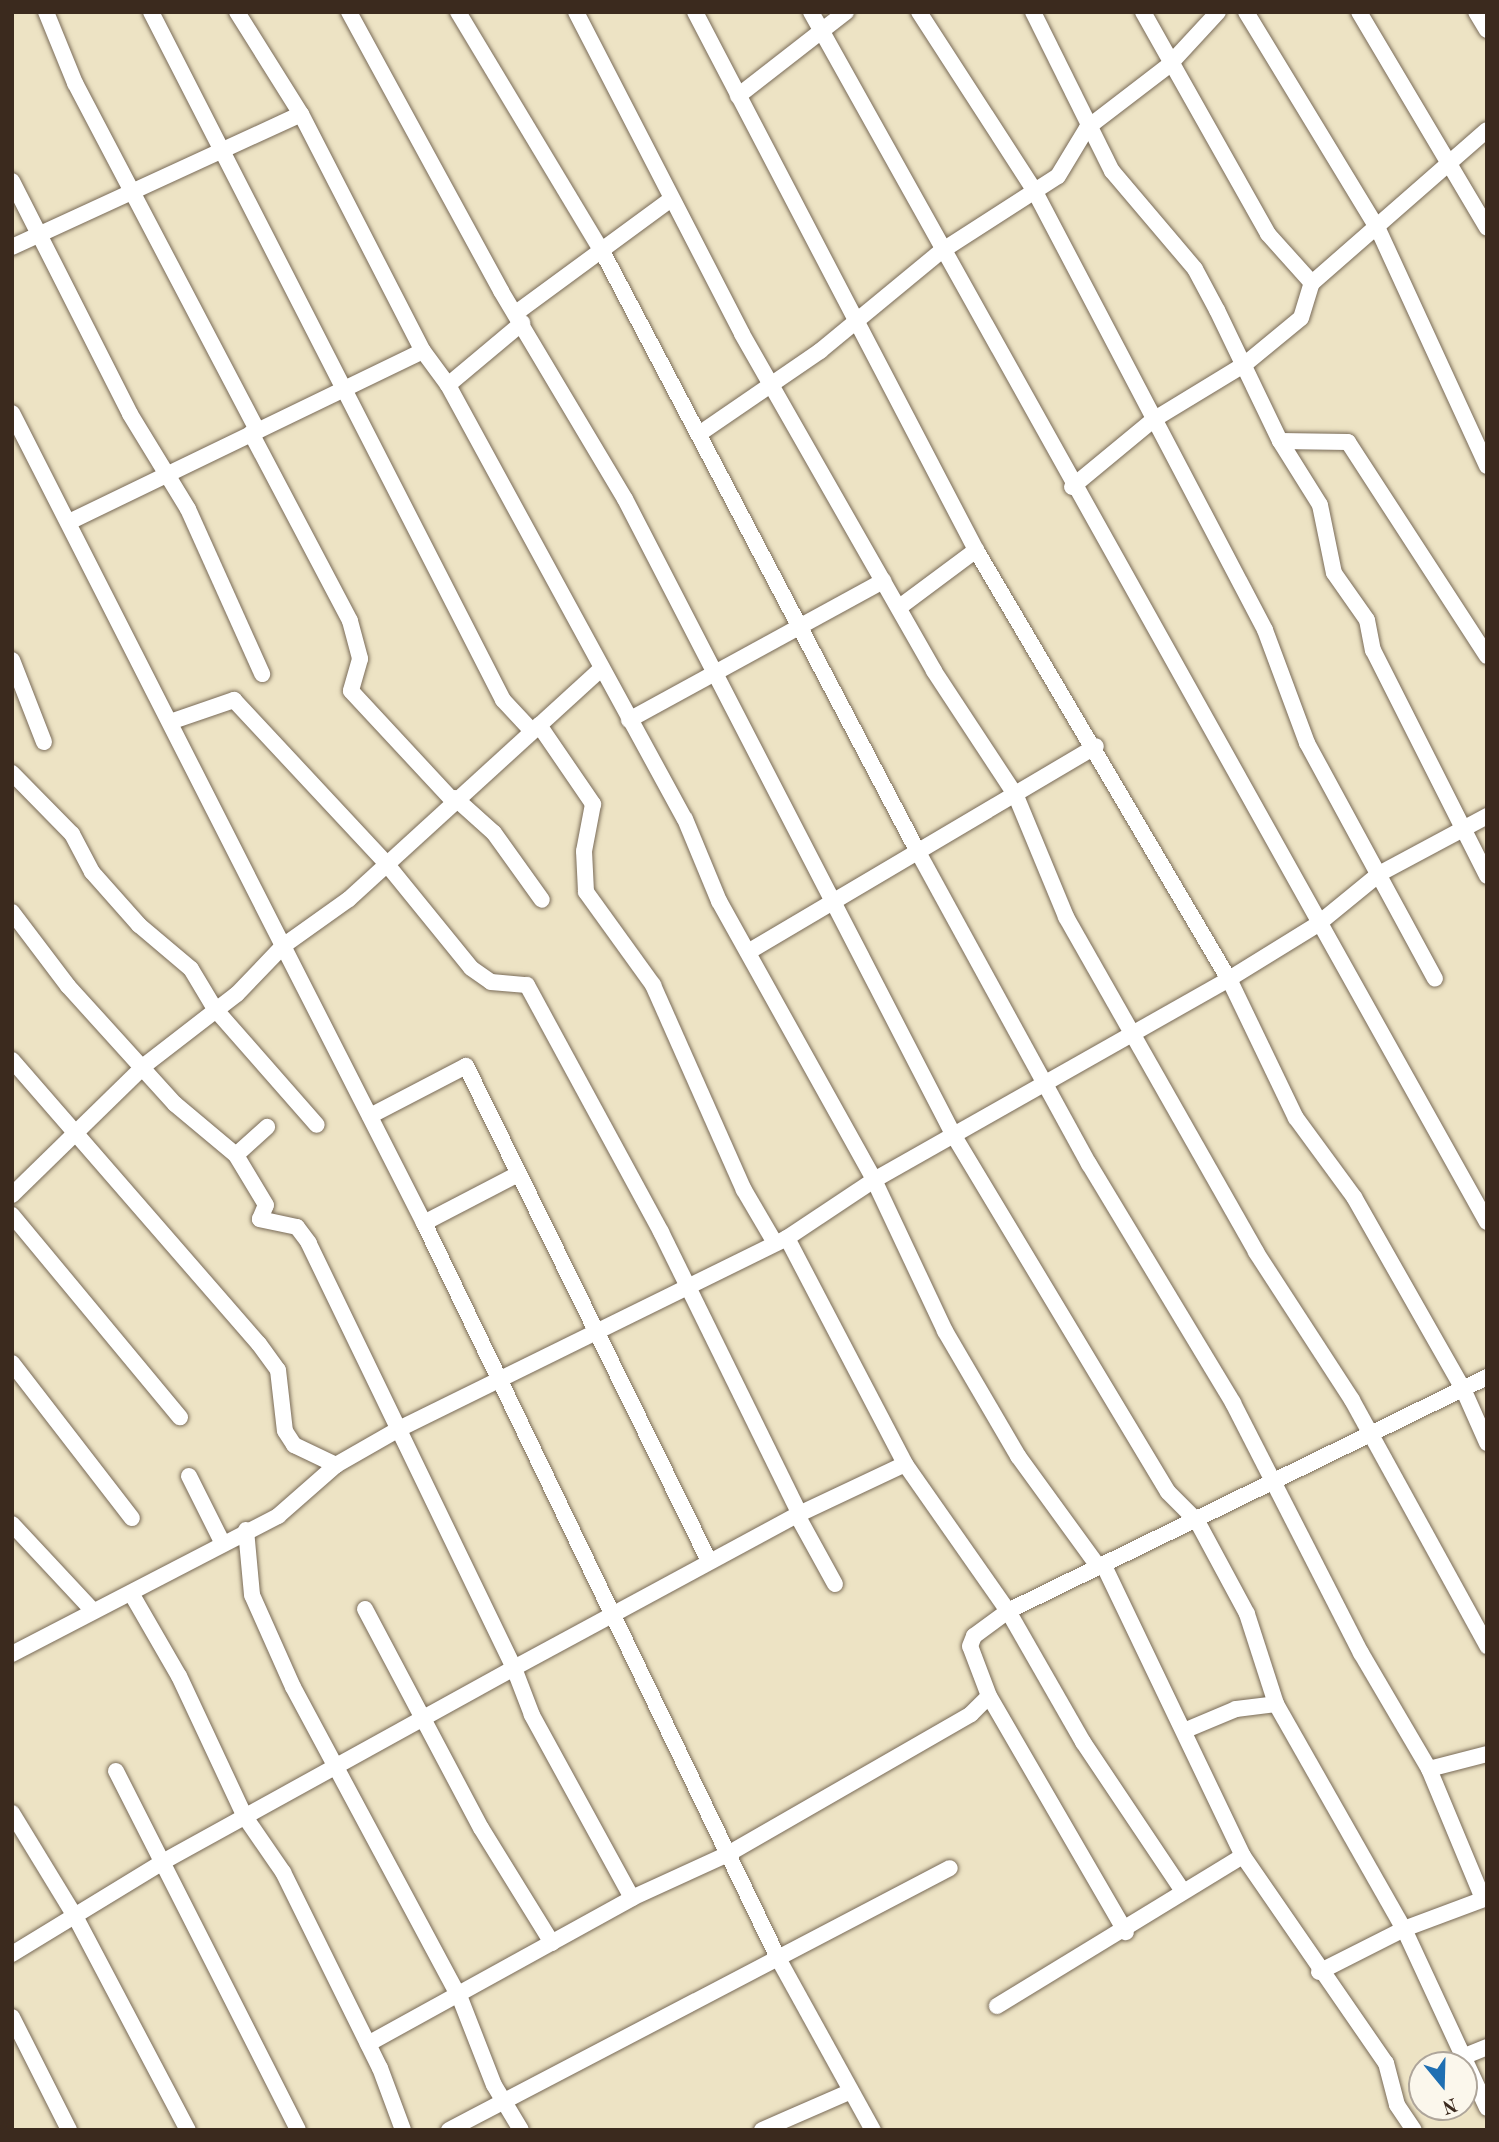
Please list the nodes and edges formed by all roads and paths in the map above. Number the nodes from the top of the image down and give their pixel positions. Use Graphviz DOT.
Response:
graph roads {
  1 [pos="46,12"];
  2 [pos="151,12"];
  3 [pos="237,12"];
  4 [pos="349,12"];
  5 [pos="458,12"];
  6 [pos="576,12"];
  7 [pos="695,12"];
  8 [pos="811,12"];
  9 [pos="846,12"];
  10 [pos="919,12"];
  11 [pos="1033,12"];
  12 [pos="1143,12"];
  13 [pos="1218,12"];
  14 [pos="1246,12"];
  15 [pos="1359,12"];
  16 [pos="1476,12"];
  17 [pos="819,29"];
  18 [pos="1487,30"];
  19 [pos="1169,65"];
  20 [pos="738,96"];
  21 [pos="301,114"];
  22 [pos="1087,128"];
  23 [pos="1487,130"];
  24 [pos="227,152"];
  25 [pos="1448,162"];
  26 [pos="12,181"];
  27 [pos="1032,188"];
  28 [pos="137,193"];
  29 [pos="671,200"];
  30 [pos="1487,228"];
  31 [pos="1378,229"];
  32 [pos="41,234"];
  33 [pos="12,247"];
  34 [pos="940,252"];
  35 [pos="603,253"];
  36 [pos="1312,284"];
  37 [pos="519,318"];
  38 [pos="854,323"];
  39 [pos="423,351"];
  40 [pos="1245,364"];
  41 [pos="448,385"];
  42 [pos="772,385"];
  43 [pos="347,392"];
  44 [pos="12,412"];
  45 [pos="1153,420"];
  46 [pos="255,432"];
  47 [pos="699,434"];
  48 [pos="1280,441"];
  49 [pos="1487,466"];
  50 [pos="166,474"];
  51 [pos="1072,487"];
  52 [pos="69,522"];
  53 [pos="976,550"];
  54 [pos="883,581"];
  55 [pos="901,606"];
  56 [pos="800,625"];
  57 [pos="1487,656"];
  58 [pos="12,660"];
  59 [pos="600,670"];
  60 [pos="262,674"];
  61 [pos="713,675"];
  62 [pos="629,720"];
  63 [pos="170,722"];
  64 [pos="536,728"];
  65 [pos="44,743"];
  66 [pos="1096,746"];
  67 [pos="12,773"];
  68 [pos="1016,796"];
  69 [pos="455,800"];
  70 [pos="1487,816"];
  71 [pos="1461,832"];
  72 [pos="918,852"];
  73 [pos="385,862"];
  74 [pos="1378,874"];
  75 [pos="1487,876"];
  76 [pos="542,900"];
  77 [pos="833,900"];
  78 [pos="12,912"];
  79 [pos="1318,924"];
  80 [pos="283,946"];
  81 [pos="748,952"];
  82 [pos="1229,979"];
  83 [pos="1435,979"];
  84 [pos="215,1009"];
  85 [pos="1131,1031"];
  86 [pos="12,1060"];
  87 [pos="145,1065"];
  88 [pos="1045,1082"];
  89 [pos="370,1116"];
  90 [pos="317,1125"];
  91 [pos="267,1127"];
  92 [pos="76,1132"];
  93 [pos="954,1136"];
  94 [pos="236,1156"];
  95 [pos="518,1174"];
  96 [pos="874,1180"];
  97 [pos="12,1195"];
  98 [pos="12,1215"];
  99 [pos="1487,1222"];
  100 [pos="424,1223"];
  101 [pos="781,1240"];
  102 [pos="687,1287"];
  103 [pos="594,1335"];
  104 [pos="12,1363"];
  105 [pos="1487,1377"];
  106 [pos="499,1381"];
  107 [pos="1464,1391"];
  108 [pos="180,1417"];
  109 [pos="397,1430"];
  110 [pos="1368,1430"];
  111 [pos="1487,1443"];
  112 [pos="905,1464"];
  113 [pos="336,1465"];
  114 [pos="189,1476"];
  115 [pos="1273,1478"];
  116 [pos="798,1515"];
  117 [pos="132,1518"];
  118 [pos="1197,1521"];
  119 [pos="12,1524"];
  120 [pos="246,1530"];
  121 [pos="221,1540"];
  122 [pos="709,1561"];
  123 [pos="1101,1567"];
  124 [pos="835,1584"];
  125 [pos="131,1592"];
  126 [pos="365,1609"];
  127 [pos="93,1611"];
  128 [pos="1008,1611"];
  129 [pos="613,1617"];
  130 [pos="1487,1646"];
  131 [pos="12,1654"];
  132 [pos="514,1668"];
  133 [pos="989,1696"];
  134 [pos="1276,1704"];
  135 [pos="424,1718"];
  136 [pos="1186,1730"];
  137 [pos="1487,1754"];
  138 [pos="333,1765"];
  139 [pos="1429,1769"];
  140 [pos="116,1771"];
  141 [pos="12,1813"];
  142 [pos="245,1817"];
  143 [pos="728,1854"];
  144 [pos="1243,1856"];
  145 [pos="161,1863"];
  146 [pos="950,1868"];
  147 [pos="1182,1890"];
  148 [pos="632,1898"];
  149 [pos="1485,1898"];
  150 [pos="76,1917"];
  151 [pos="1404,1929"];
  152 [pos="1126,1932"];
  153 [pos="552,1942"];
  154 [pos="12,1954"];
  155 [pos="779,1959"];
  156 [pos="1319,1972"];
  157 [pos="460,1998"];
  158 [pos="997,2006"];
  159 [pos="12,2017"];
  160 [pos="368,2043"];
  161 [pos="1463,2051"];
  162 [pos="1478,2087"];
  163 [pos="849,2092"];
  164 [pos="506,2102"];
  165 [pos="1487,2108"];
  166 [pos="69,2130"];
  167 [pos="188,2130"];
  168 [pos="298,2130"];
  169 [pos="403,2130"];
  170 [pos="449,2130"];
  171 [pos="521,2130"];
  172 [pos="761,2130"];
  173 [pos="873,2130"];
  174 [pos="1414,2130"];
  1 -- 28 [label="street"];
  2 -- 24 [label="street"];
  3 -- 21 [label="street"];
  4 -- 37 [label="street"];
  5 -- 35 [label="street"];
  6 -- 29 [label="street"];
  7 -- 20 [label="street"];
  8 -- 17 [label="street"];
  9 -- 17 [label="street"];
  10 -- 27 [label="street"];
  11 -- 22 [label="street"];
  12 -- 19 [label="street"];
  13 -- 19 [label="street"];
  14 -- 31 [label="street"];
  15 -- 25 [label="street"];
  16 -- 18 [label="street"];
  17 -- 20 [label="street"];
  17 -- 34 [label="street"];
  19 -- 22 [label="street"];
  19 -- 36 [label="street"];
  20 -- 38 [label="street"];
  21 -- 24 [label="street"];
  21 -- 39 [label="street"];
  22 -- 27 [label="street"];
  22 -- 40 [label="street"];
  23 -- 25 [label="street"];
  24 -- 28 [label="street"];
  24 -- 43 [label="street"];
  25 -- 30 [label="street"];
  25 -- 31 [label="street"];
  26 -- 32 [label="street"];
  27 -- 34 [label="street"];
  27 -- 45 [label="street"];
  28 -- 32 [label="street"];
  28 -- 46 [label="street"];
  29 -- 35 [label="street"];
  29 -- 42 [label="street"];
  31 -- 36 [label="street"];
  31 -- 49 [label="street"];
  32 -- 33 [label="street"];
  32 -- 50 [label="street"];
  34 -- 38 [label="street"];
  34 -- 51 [label="street"];
  35 -- 37 [label="street"];
  35 -- 47 [label="street"];
  36 -- 40 [label="street"];
  37 -- 41 [label="street"];
  37 -- 61 [label="street"];
  38 -- 42 [label="street"];
  38 -- 53 [label="street"];
  39 -- 41 [label="street"];
  39 -- 43 [label="street"];
  40 -- 45 [label="street"];
  40 -- 48 [label="street"];
  41 -- 59 [label="street"];
  42 -- 47 [label="street"];
  42 -- 54 [label="street"];
  43 -- 46 [label="street"];
  43 -- 64 [label="street"];
  44 -- 52 [label="street"];
  45 -- 51 [label="street"];
  45 -- 74 [label="street"];
  46 -- 50 [label="street"];
  46 -- 69 [label="street"];
  47 -- 56 [label="street"];
  48 -- 57 [label="street"];
  48 -- 71 [label="street"];
  50 -- 52 [label="street"];
  50 -- 60 [label="street"];
  51 -- 79 [label="street"];
  52 -- 63 [label="street"];
  53 -- 55 [label="street"];
  53 -- 66 [label="street"];
  54 -- 55 [label="street"];
  54 -- 56 [label="street"];
  55 -- 68 [label="street"];
  56 -- 61 [label="street"];
  56 -- 72 [label="street"];
  58 -- 65 [label="street"];
  59 -- 62 [label="street"];
  59 -- 64 [label="street"];
  61 -- 62 [label="street"];
  61 -- 77 [label="street"];
  62 -- 81 [label="street"];
  63 -- 73 [label="street"];
  63 -- 80 [label="street"];
  64 -- 69 [label="street"];
  64 -- 101 [label="street"];
  66 -- 68 [label="street"];
  66 -- 82 [label="street"];
  67 -- 84 [label="street"];
  68 -- 72 [label="street"];
  68 -- 85 [label="street"];
  69 -- 73 [label="street"];
  69 -- 76 [label="street"];
  70 -- 71 [label="street"];
  71 -- 74 [label="street"];
  71 -- 75 [label="street"];
  72 -- 77 [label="street"];
  72 -- 88 [label="street"];
  73 -- 80 [label="street"];
  73 -- 102 [label="street"];
  74 -- 79 [label="street"];
  74 -- 83 [label="street"];
  77 -- 81 [label="street"];
  77 -- 93 [label="street"];
  78 -- 87 [label="street"];
  79 -- 82 [label="street"];
  79 -- 99 [label="street"];
  80 -- 84 [label="street"];
  80 -- 89 [label="street"];
  81 -- 96 [label="street"];
  82 -- 85 [label="street"];
  82 -- 107 [label="street"];
  84 -- 87 [label="street"];
  84 -- 90 [label="street"];
  85 -- 88 [label="street"];
  85 -- 110 [label="street"];
  86 -- 92 [label="street"];
  87 -- 92 [label="street"];
  87 -- 94 [label="street"];
  88 -- 93 [label="street"];
  88 -- 115 [label="street"];
  89 -- 95 [label="street"];
  89 -- 100 [label="street"];
  91 -- 94 [label="street"];
  92 -- 97 [label="street"];
  92 -- 113 [label="street"];
  93 -- 96 [label="street"];
  93 -- 118 [label="street"];
  94 -- 109 [label="street"];
  95 -- 100 [label="street"];
  95 -- 103 [label="street"];
  96 -- 101 [label="street"];
  96 -- 123 [label="street"];
  98 -- 108 [label="street"];
  100 -- 106 [label="street"];
  101 -- 102 [label="street"];
  101 -- 112 [label="street"];
  102 -- 103 [label="street"];
  102 -- 116 [label="street"];
  103 -- 106 [label="street"];
  103 -- 122 [label="street"];
  104 -- 117 [label="street"];
  105 -- 107 [label="street"];
  106 -- 109 [label="street"];
  106 -- 129 [label="street"];
  107 -- 110 [label="street"];
  107 -- 111 [label="street"];
  109 -- 113 [label="street"];
  109 -- 132 [label="street"];
  110 -- 115 [label="street"];
  110 -- 130 [label="street"];
  112 -- 116 [label="street"];
  112 -- 128 [label="street"];
  113 -- 120 [label="street"];
  114 -- 121 [label="street"];
  115 -- 118 [label="street"];
  115 -- 139 [label="street"];
  116 -- 122 [label="street"];
  116 -- 124 [label="street"];
  118 -- 123 [label="street"];
  118 -- 134 [label="street"];
  119 -- 127 [label="street"];
  120 -- 121 [label="street"];
  120 -- 138 [label="street"];
  121 -- 125 [label="street"];
  122 -- 129 [label="street"];
  123 -- 128 [label="street"];
  123 -- 136 [label="street"];
  125 -- 127 [label="street"];
  125 -- 142 [label="street"];
  126 -- 135 [label="street"];
  127 -- 131 [label="street"];
  128 -- 133 [label="street"];
  128 -- 147 [label="street"];
  129 -- 132 [label="street"];
  129 -- 143 [label="street"];
  132 -- 135 [label="street"];
  132 -- 148 [label="street"];
  133 -- 143 [label="street"];
  133 -- 152 [label="street"];
  134 -- 136 [label="street"];
  134 -- 151 [label="street"];
  135 -- 138 [label="street"];
  135 -- 153 [label="street"];
  136 -- 144 [label="street"];
  137 -- 139 [label="street"];
  138 -- 142 [label="street"];
  138 -- 157 [label="street"];
  139 -- 149 [label="street"];
  140 -- 145 [label="street"];
  141 -- 150 [label="street"];
  142 -- 145 [label="street"];
  142 -- 160 [label="street"];
  143 -- 148 [label="street"];
  143 -- 155 [label="street"];
  144 -- 147 [label="street"];
  144 -- 156 [label="street"];
  145 -- 150 [label="street"];
  145 -- 168 [label="street"];
  146 -- 155 [label="street"];
  147 -- 152 [label="street"];
  148 -- 153 [label="street"];
  149 -- 151 [label="street"];
  150 -- 154 [label="street"];
  150 -- 167 [label="street"];
  151 -- 156 [label="street"];
  151 -- 161 [label="street"];
  152 -- 158 [label="street"];
  153 -- 157 [label="street"];
  155 -- 163 [label="street"];
  155 -- 164 [label="street"];
  156 -- 174 [label="street"];
  157 -- 160 [label="street"];
  157 -- 164 [label="street"];
  159 -- 166 [label="street"];
  160 -- 169 [label="street"];
  162 -- 165 [label="street"];
  163 -- 172 [label="street"];
  163 -- 173 [label="street"];
  164 -- 170 [label="street"];
  164 -- 171 [label="street"];
}
